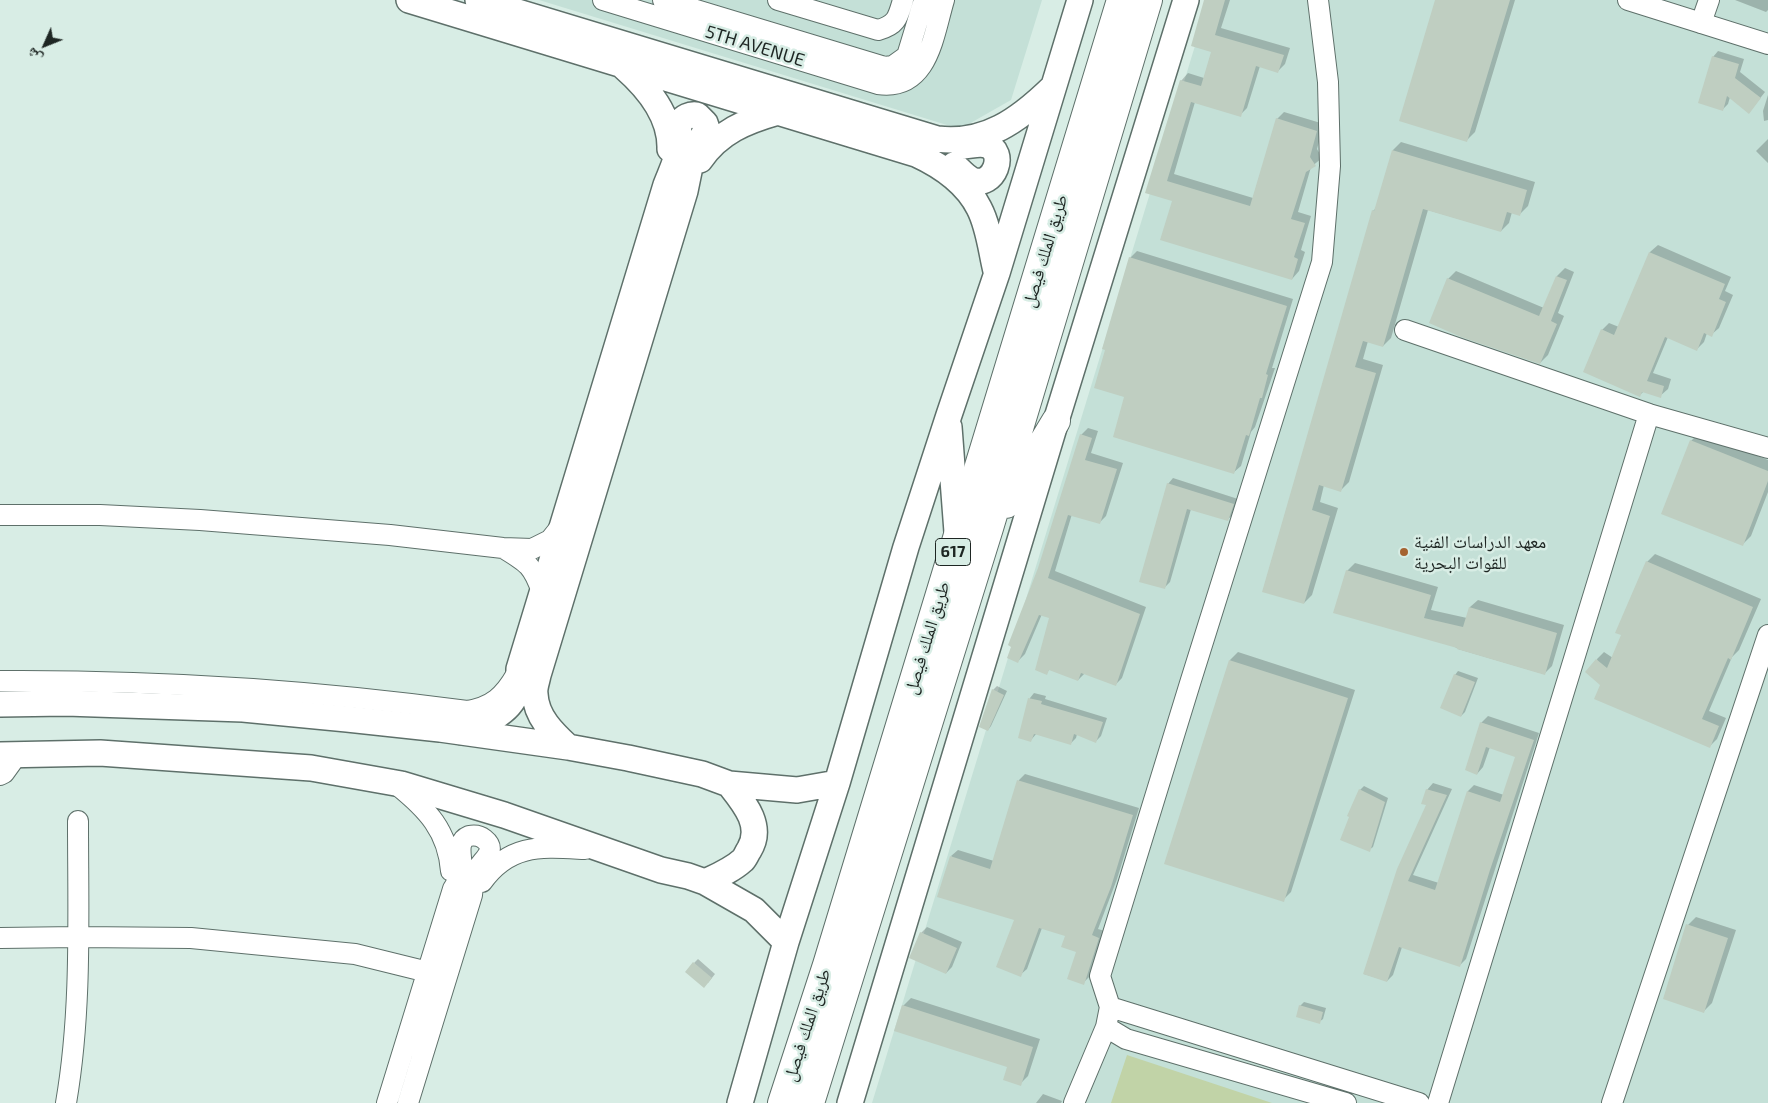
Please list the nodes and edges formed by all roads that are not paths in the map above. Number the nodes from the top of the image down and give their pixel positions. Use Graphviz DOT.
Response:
graph roads {
  1 [pos="409,0"];
  2 [pos="478,0"];
  3 [pos="602,0"];
  4 [pos="663,0"];
  5 [pos="778,0"];
  6 [pos="903,0"];
  7 [pos="1080,0"];
  8 [pos="1120,0"];
  9 [pos="1148,0"];
  10 [pos="1186,0"];
  11 [pos="1318,0"];
  12 [pos="1628,0"];
  13 [pos="1709,0"];
  14 [pos="936,1"];
  15 [pos="1701,23"];
  16 [pos="1768,44"];
  17 [pos="620,64"];
  18 [pos="1054,86"];
  19 [pos="778,112"];
  20 [pos="919,144"];
  21 [pos="675,188"];
  22 [pos="997,274"];
  23 [pos="1405,330"];
  24 [pos="1649,414"];
  25 [pos="948,415"];
  26 [pos="1056,421"];
  27 [pos="1768,448"];
  28 [pos="0,515"];
  29 [pos="563,524"];
  30 [pos="989,528"];
  31 [pos="957,538"];
  32 [pos="503,548"];
  33 [pos="542,592"];
  34 [pos="1768,634"];
  35 [pos="519,669"];
  36 [pos="0,681"];
  37 [pos="0,704"];
  38 [pos="461,732"];
  39 [pos="568,747"];
  40 [pos="8,755"];
  41 [pos="0,775"];
  42 [pos="395,783"];
  43 [pos="837,783"];
  44 [pos="729,784"];
  45 [pos="78,821"];
  46 [pos="605,849"];
  47 [pos="705,882"];
  48 [pos="453,889"];
  49 [pos="472,895"];
  50 [pos="78,937"];
  51 [pos="0,938"];
  52 [pos="786,942"];
  53 [pos="427,972"];
  54 [pos="447,977"];
  55 [pos="1110,1007"];
  56 [pos="1106,1027"];
  57 [pos="1322,1100"];
  58 [pos="66,1103"];
  59 [pos="387,1103"];
  60 [pos="408,1103"];
  61 [pos="740,1103"];
  62 [pos="782,1103"];
  63 [pos="810,1103"];
  64 [pos="850,1103"];
  65 [pos="1074,1103"];
  66 [pos="1346,1103"];
  67 [pos="1420,1103"];
  68 [pos="1438,1103"];
  69 [pos="1612,1103"];
  1 -- 17 [label="main road"];
  2 -- 20 [label="main road"];
  3 -- 14 [label="street, 5TH AVENUE"];
  4 -- 14 [label="street, 5TH AVENUE"];
  5 -- 6 [label="street"];
  7 -- 18 [label="main road"];
  8 -- 31 [label="highway, طريق الملك فيصل / 617"];
  9 -- 30 [label="highway, طريق الملك فيصل / 617"];
  10 -- 26 [label="main road"];
  11 -- 55 [label="street"];
  12 -- 15 [label="street"];
  13 -- 15 [label="street"];
  15 -- 16 [label="street"];
  17 -- 19 [label="main road"];
  17 -- 21 [label="main road"];
  18 -- 20 [label="main road"];
  18 -- 22 [label="main road"];
  19 -- 20 [label="main road"];
  19 -- 21 [label="main road"];
  20 -- 22 [label="main road"];
  21 -- 29 [label="main road"];
  21 -- 39 [label="main road"];
  22 -- 25 [label="main road"];
  23 -- 24 [label="street"];
  24 -- 27 [label="street"];
  24 -- 68 [label="street"];
  25 -- 31 [label="main road"];
  25 -- 43 [label="main road"];
  26 -- 30 [label="highway"];
  26 -- 64 [label="main road"];
  28 -- 32 [label="street"];
  29 -- 32 [label="street"];
  29 -- 33 [label="main road"];
  30 -- 63 [label="highway, طريق الملك فيصل / 617"];
  31 -- 62 [label="highway, طريق الملك فيصل / 617"];
  32 -- 33 [label="street"];
  33 -- 35 [label="main road"];
  34 -- 69 [label="street"];
  35 -- 36 [label="street"];
  35 -- 38 [label="main road"];
  37 -- 38 [label="main road"];
  38 -- 39 [label="main road"];
  39 -- 44 [label="main road"];
  40 -- 41 [label="street"];
  40 -- 42 [label="main road"];
  42 -- 46 [label="main road"];
  42 -- 48 [label="street"];
  43 -- 44 [label="main road"];
  43 -- 52 [label="main road"];
  44 -- 47 [label="main road"];
  45 -- 50 [label="street"];
  46 -- 47 [label="main road"];
  46 -- 49 [label="street"];
  47 -- 52 [label="main road"];
  48 -- 49 [label="street"];
  48 -- 49 [label="street"];
  48 -- 53 [label="street"];
  49 -- 54 [label="street"];
  50 -- 51 [label="street"];
  50 -- 53 [label="street"];
  50 -- 58 [label="street"];
  52 -- 61 [label="main road"];
  53 -- 54 [label="street"];
  53 -- 59 [label="street"];
  54 -- 60 [label="street"];
  55 -- 56 [label="street"];
  55 -- 67 [label="street"];
  56 -- 57 [label="street"];
  56 -- 65 [label="street"];
  57 -- 66 [label="street"];
}
